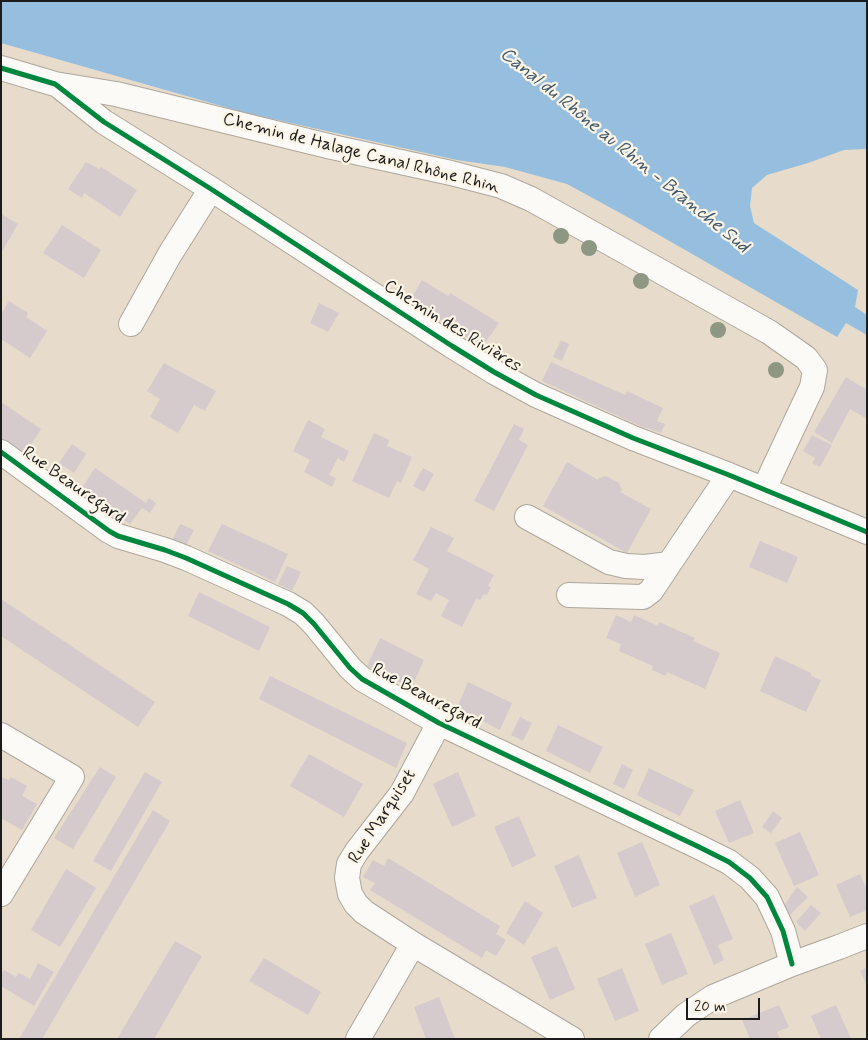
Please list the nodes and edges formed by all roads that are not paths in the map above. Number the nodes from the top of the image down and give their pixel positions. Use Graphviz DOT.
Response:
graph roads {
  1 [pos="1,68"];
  2 [pos="55,84"];
  3 [pos="211,189"];
  4 [pos="131,324"];
  5 [pos="1,452"];
  6 [pos="729,475"];
  7 [pos="764,490"];
  8 [pos="526,517"];
  9 [pos="867,532"];
  10 [pos="669,564"];
  11 [pos="569,595"];
  12 [pos="439,723"];
  13 [pos="1,736"];
  14 [pos="5,880"];
  15 [pos="867,936"];
  16 [pos="413,944"];
  17 [pos="792,964"];
  18 [pos="358,1039"];
  19 [pos="572,1039"];
  20 [pos="661,1039"];
  1 -- 2 [label="street, Chemin de Halage Canal Rhône Rhin"];
  2 -- 3 [label="street, Chemin des Rivières"];
  2 -- 7 [label="street, Chemin de Halage Canal Rhône Rhin"];
  3 -- 4 [label="street"];
  3 -- 6 [label="street, Chemin des Rivières"];
  5 -- 12 [label="street, Rue Beauregard"];
  6 -- 7 [label="street, Chemin des Rivières"];
  6 -- 10 [label="street"];
  7 -- 9 [label="street, Chemin des Rivières"];
  8 -- 10 [label="street"];
  10 -- 11 [label="street"];
  12 -- 16 [label="street, Rue Marquiset"];
  12 -- 17 [label="street, Rue Beauregard"];
  13 -- 14 [label="street"];
  15 -- 17 [label="street"];
  16 -- 18 [label="street"];
  16 -- 19 [label="street, Rue Marquiset"];
  17 -- 20 [label="street"];
}
